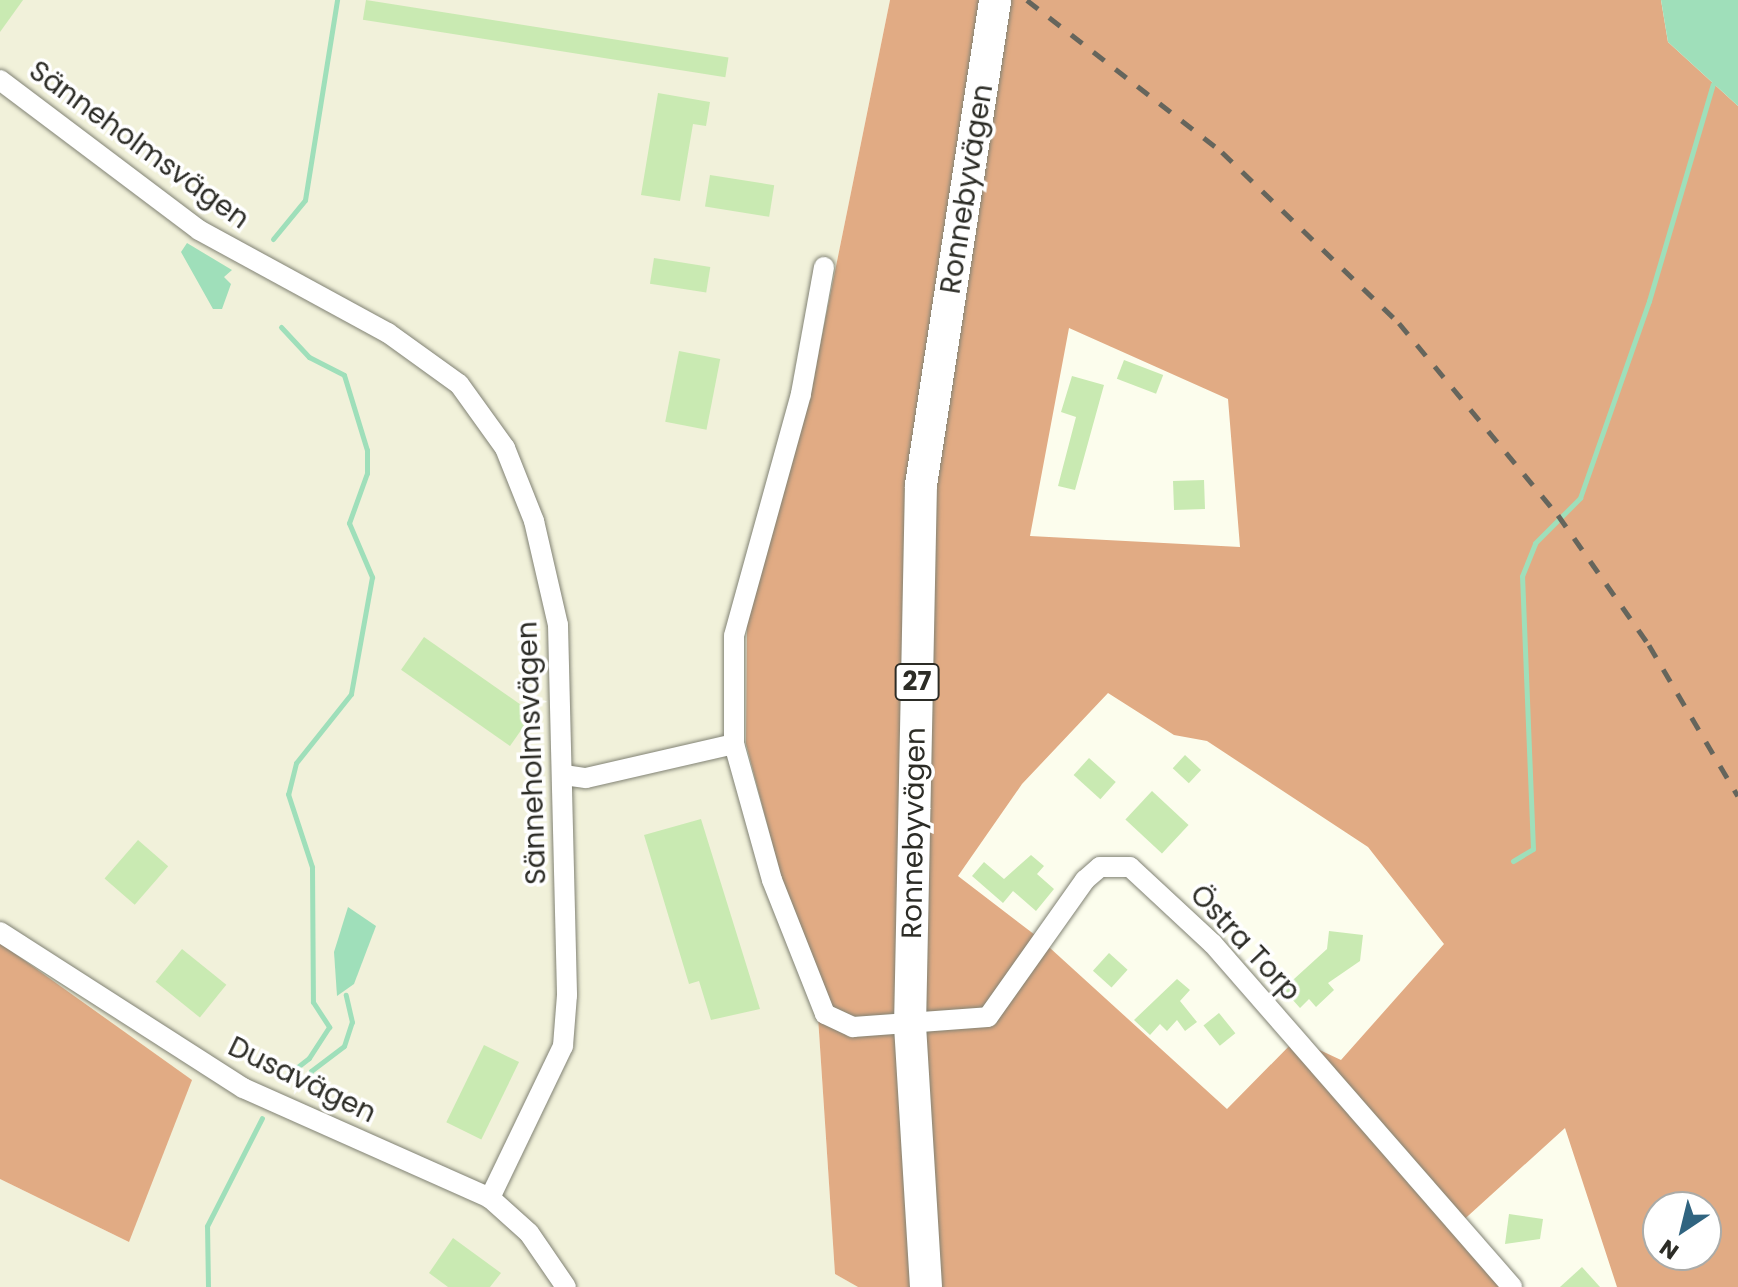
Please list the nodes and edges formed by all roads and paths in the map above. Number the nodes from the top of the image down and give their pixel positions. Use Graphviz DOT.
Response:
graph roads {
  1 [pos="995,0"];
  2 [pos="0,80"];
  3 [pos="824,267"];
  4 [pos="734,744"];
  5 [pos="564,775"];
  6 [pos="0,932"];
  7 [pos="910,1027"];
  8 [pos="490,1198"];
  9 [pos="566,1287"];
  10 [pos="926,1287"];
  11 [pos="1512,1287"];
  1 -- 7 [label="main road, Ronnebyvägen / 27"];
  2 -- 5 [label="street, Sänneholmsvägen"];
  3 -- 4 [label="street, Östra Torp"];
  4 -- 5 [label="street"];
  4 -- 7 [label="street, Östra Torp"];
  5 -- 8 [label="street, Sänneholmsvägen"];
  6 -- 8 [label="street, Dusavägen"];
  7 -- 10 [label="main road, Ronnebyvägen / 27"];
  7 -- 11 [label="street, Östra Torp"];
  8 -- 9 [label="street, Dusavägen"];
}
